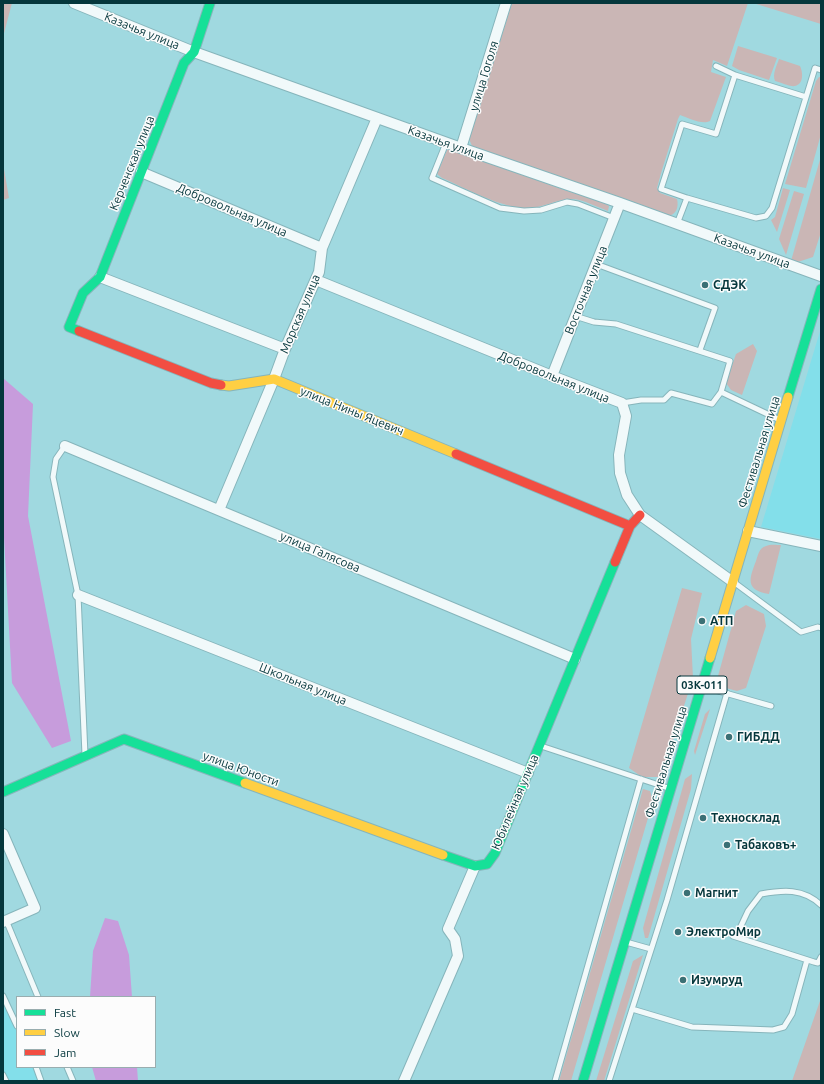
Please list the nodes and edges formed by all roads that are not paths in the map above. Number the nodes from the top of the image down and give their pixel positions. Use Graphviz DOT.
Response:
graph roads {
  1 [pos="74,3"];
  2 [pos="210,3"];
  3 [pos="506,3"];
  4 [pos="194,52"];
  5 [pos="716,66"];
  6 [pos="821,70"];
  7 [pos="735,75"];
  8 [pos="806,97"];
  9 [pos="377,118"];
  10 [pos="446,143"];
  11 [pos="461,148"];
  12 [pos="141,172"];
  13 [pos="687,198"];
  14 [pos="620,203"];
  15 [pos="614,218"];
  16 [pos="677,224"];
  17 [pos="322,248"];
  18 [pos="596,264"];
  19 [pos="821,276"];
  20 [pos="100,277"];
  21 [pos="316,280"];
  22 [pos="821,290"];
  23 [pos="576,316"];
  24 [pos="285,349"];
  25 [pos="700,350"];
  26 [pos="552,376"];
  27 [pos="274,379"];
  28 [pos="722,392"];
  29 [pos="622,403"];
  30 [pos="781,420"];
  31 [pos="65,446"];
  32 [pos="219,510"];
  33 [pos="640,514"];
  34 [pos="630,526"];
  35 [pos="748,531"];
  36 [pos="821,546"];
  37 [pos="733,582"];
  38 [pos="78,595"];
  39 [pos="821,628"];
  40 [pos="575,659"];
  41 [pos="702,686"];
  42 [pos="727,694"];
  43 [pos="771,706"];
  44 [pos="539,746"];
  45 [pos="86,756"];
  46 [pos="528,773"];
  47 [pos="640,779"];
  48 [pos="671,789"];
  49 [pos="3,792"];
  50 [pos="3,834"];
  51 [pos="475,866"];
  52 [pos="821,904"];
  53 [pos="4,921"];
  54 [pos="625,941"];
  55 [pos="651,949"];
  56 [pos="821,957"];
  57 [pos="807,960"];
  58 [pos="3,996"];
  59 [pos="38,996"];
  60 [pos="632,1009"];
  61 [pos="16,1024"];
  62 [pos="36,1068"];
  63 [pos="67,1068"];
  64 [pos="3,1074"];
  65 [pos="6,1081"];
  66 [pos="41,1081"];
  67 [pos="73,1081"];
  68 [pos="404,1081"];
  69 [pos="555,1081"];
  70 [pos="583,1081"];
  71 [pos="609,1081"];
  1 -- 4 [label="street, Казачья улица"];
  2 -- 4 [label="street, Керченская улица"];
  3 -- 11 [label="street, улица Гоголя"];
  4 -- 9 [label="street, Казачья улица"];
  4 -- 12 [label="street, Керченская улица"];
  5 -- 7 [label="lane"];
  6 -- 8 [label="lane"];
  7 -- 8 [label="lane"];
  7 -- 13 [label="lane"];
  8 -- 13 [label="lane"];
  9 -- 10 [label="street, Казачья улица"];
  9 -- 17 [label="street, Морская улица"];
  10 -- 11 [label="street, Казачья улица"];
  10 -- 15 [label="lane"];
  11 -- 14 [label="street, Казачья улица"];
  12 -- 17 [label="street, Добровольная улица"];
  12 -- 20 [label="street, Керченская улица"];
  13 -- 16 [label="lane"];
  14 -- 15 [label="street, Восточная улица"];
  14 -- 16 [label="street, Казачья улица"];
  15 -- 18 [label="street, Восточная улица"];
  16 -- 19 [label="street, Казачья улица"];
  17 -- 21 [label="street, Морская улица"];
  18 -- 23 [label="street, Восточная улица"];
  18 -- 25 [label="lane"];
  20 -- 24 [label="street"];
  20 -- 27 [label="street, Керченская улица"];
  21 -- 24 [label="street, Морская улица"];
  21 -- 26 [label="street, Добровольная улица"];
  22 -- 30 [label="street, Фестивальная улица / 03К-011"];
  23 -- 25 [label="lane"];
  23 -- 26 [label="street, Восточная улица"];
  24 -- 27 [label="street, Морская улица"];
  25 -- 28 [label="lane"];
  26 -- 29 [label="street, Добровольная улица"];
  27 -- 32 [label="street, Морская улица"];
  27 -- 34 [label="street, улица Нины Яцевич"];
  28 -- 29 [label="lane"];
  28 -- 30 [label="lane"];
  29 -- 33 [label="street, Добровольная улица"];
  30 -- 35 [label="street, Фестивальная улица / 03К-011"];
  31 -- 32 [label="street, улица Галясова"];
  31 -- 38 [label="lane"];
  32 -- 40 [label="street, улица Галясова"];
  33 -- 34 [label="street, Юбилейная улица"];
  33 -- 37 [label="street, Добровольная улица"];
  34 -- 40 [label="street, Юбилейная улица"];
  35 -- 36 [label="street"];
  35 -- 37 [label="street, Фестивальная улица / 03К-011"];
  37 -- 39 [label="lane"];
  37 -- 41 [label="street, Фестивальная улица / 03К-011"];
  38 -- 45 [label="lane"];
  38 -- 46 [label="street, Школьная улица"];
  40 -- 44 [label="street, Юбилейная улица"];
  41 -- 42 [label="lane"];
  41 -- 48 [label="street, Фестивальная улица / 03К-011"];
  42 -- 43 [label="lane"];
  42 -- 55 [label="lane"];
  44 -- 46 [label="street, Юбилейная улица"];
  44 -- 47 [label="lane"];
  45 -- 49 [label="street, улица Юности"];
  45 -- 51 [label="street, улица Юности"];
  46 -- 51 [label="street, Юбилейная улица"];
  47 -- 48 [label="lane"];
  47 -- 69 [label="lane"];
  48 -- 54 [label="street, Фестивальная улица / 03К-011"];
  50 -- 53 [label="street"];
  51 -- 68 [label="street"];
  52 -- 57 [label="lane"];
  53 -- 59 [label="lane"];
  54 -- 55 [label="lane"];
  54 -- 70 [label="street, Фестивальная улица / 03К-011"];
  55 -- 60 [label="lane"];
  56 -- 57 [label="lane"];
  57 -- 60 [label="lane"];
  58 -- 61 [label="lane"];
  60 -- 71 [label="lane"];
  62 -- 66 [label="lane"];
  63 -- 67 [label="lane"];
  64 -- 65 [label="lane"];
}
